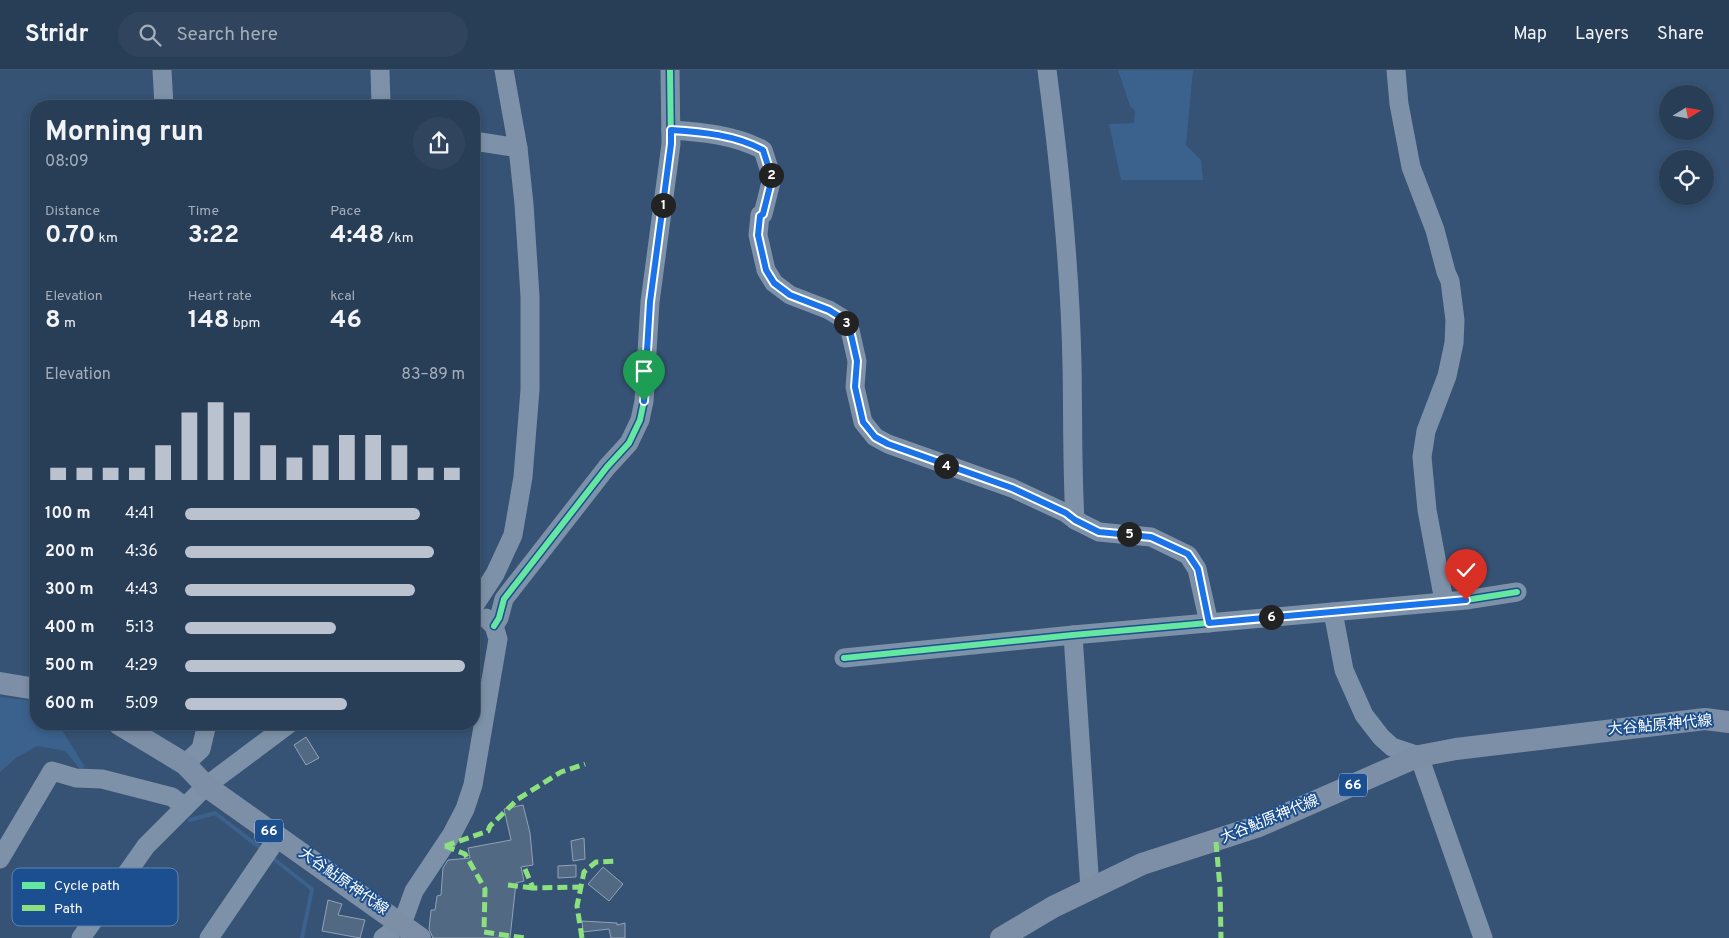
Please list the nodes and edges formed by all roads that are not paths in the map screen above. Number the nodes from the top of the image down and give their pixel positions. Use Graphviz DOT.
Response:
graph roads {
  1 [pos="162,70"];
  2 [pos="380,70"];
  3 [pos="504,70"];
  4 [pos="670,70"];
  5 [pos="1047,70"];
  6 [pos="1396,70"];
  7 [pos="164,100"];
  8 [pos="381,100"];
  9 [pos="671,130"];
  10 [pos="480,142"];
  11 [pos="518,148"];
  12 [pos="1075,520"];
  13 [pos="1516,592"];
  14 [pos="480,597"];
  15 [pos="1444,601"];
  16 [pos="480,612"];
  17 [pos="1333,612"];
  18 [pos="1209,623"];
  19 [pos="494,626"];
  20 [pos="1073,634"];
  21 [pos="844,658"];
  22 [pos="0,683"];
  23 [pos="30,688"];
  24 [pos="1729,722"];
  25 [pos="129,730"];
  26 [pos="206,730"];
  27 [pos="281,730"];
  28 [pos="1420,756"];
  29 [pos="185,764"];
  30 [pos="206,786"];
  31 [pos="185,807"];
  32 [pos="278,837"];
  33 [pos="0,859"];
  34 [pos="131,868"];
  35 [pos="1090,889"];
  36 [pos="402,924"];
  37 [pos="90,926"];
  38 [pos="82,938"];
  39 [pos="208,938"];
  40 [pos="383,938"];
  41 [pos="420,938"];
  42 [pos="1001,938"];
  43 [pos="1483,938"];
  1 -- 7 [label="street"];
  2 -- 8 [label="street"];
  3 -- 11 [label="street"];
  4 -- 9 [label="street"];
  5 -- 12 [label="street"];
  6 -- 15 [label="street"];
  9 -- 12 [label="street"];
  9 -- 19 [label="street"];
  10 -- 11 [label="street"];
  11 -- 14 [label="street"];
  12 -- 18 [label="street"];
  13 -- 15 [label="street"];
  15 -- 17 [label="street"];
  16 -- 19 [label="street"];
  17 -- 18 [label="street"];
  17 -- 28 [label="street"];
  18 -- 20 [label="street"];
  19 -- 36 [label="street"];
  20 -- 21 [label="street"];
  20 -- 35 [label="street"];
  22 -- 23 [label="main road"];
  24 -- 28 [label="main road, 大谷鮎原神代線 / 66"];
  25 -- 29 [label="main road, 大谷鮎原神代線 / 66"];
  26 -- 29 [label="street"];
  27 -- 30 [label="street"];
  28 -- 35 [label="main road, 大谷鮎原神代線 / 66"];
  28 -- 43 [label="street"];
  29 -- 30 [label="main road, 大谷鮎原神代線 / 66"];
  30 -- 31 [label="street"];
  30 -- 32 [label="main road, 大谷鮎原神代線 / 66"];
  31 -- 33 [label="street"];
  31 -- 34 [label="street"];
  32 -- 36 [label="main road, 大谷鮎原神代線 / 66"];
  32 -- 39 [label="street"];
  35 -- 42 [label="main road, 大谷鮎原神代線 / 66"];
  36 -- 40 [label="street"];
  36 -- 41 [label="main road, 大谷鮎原神代線 / 66"];
  37 -- 38 [label="street"];
}
